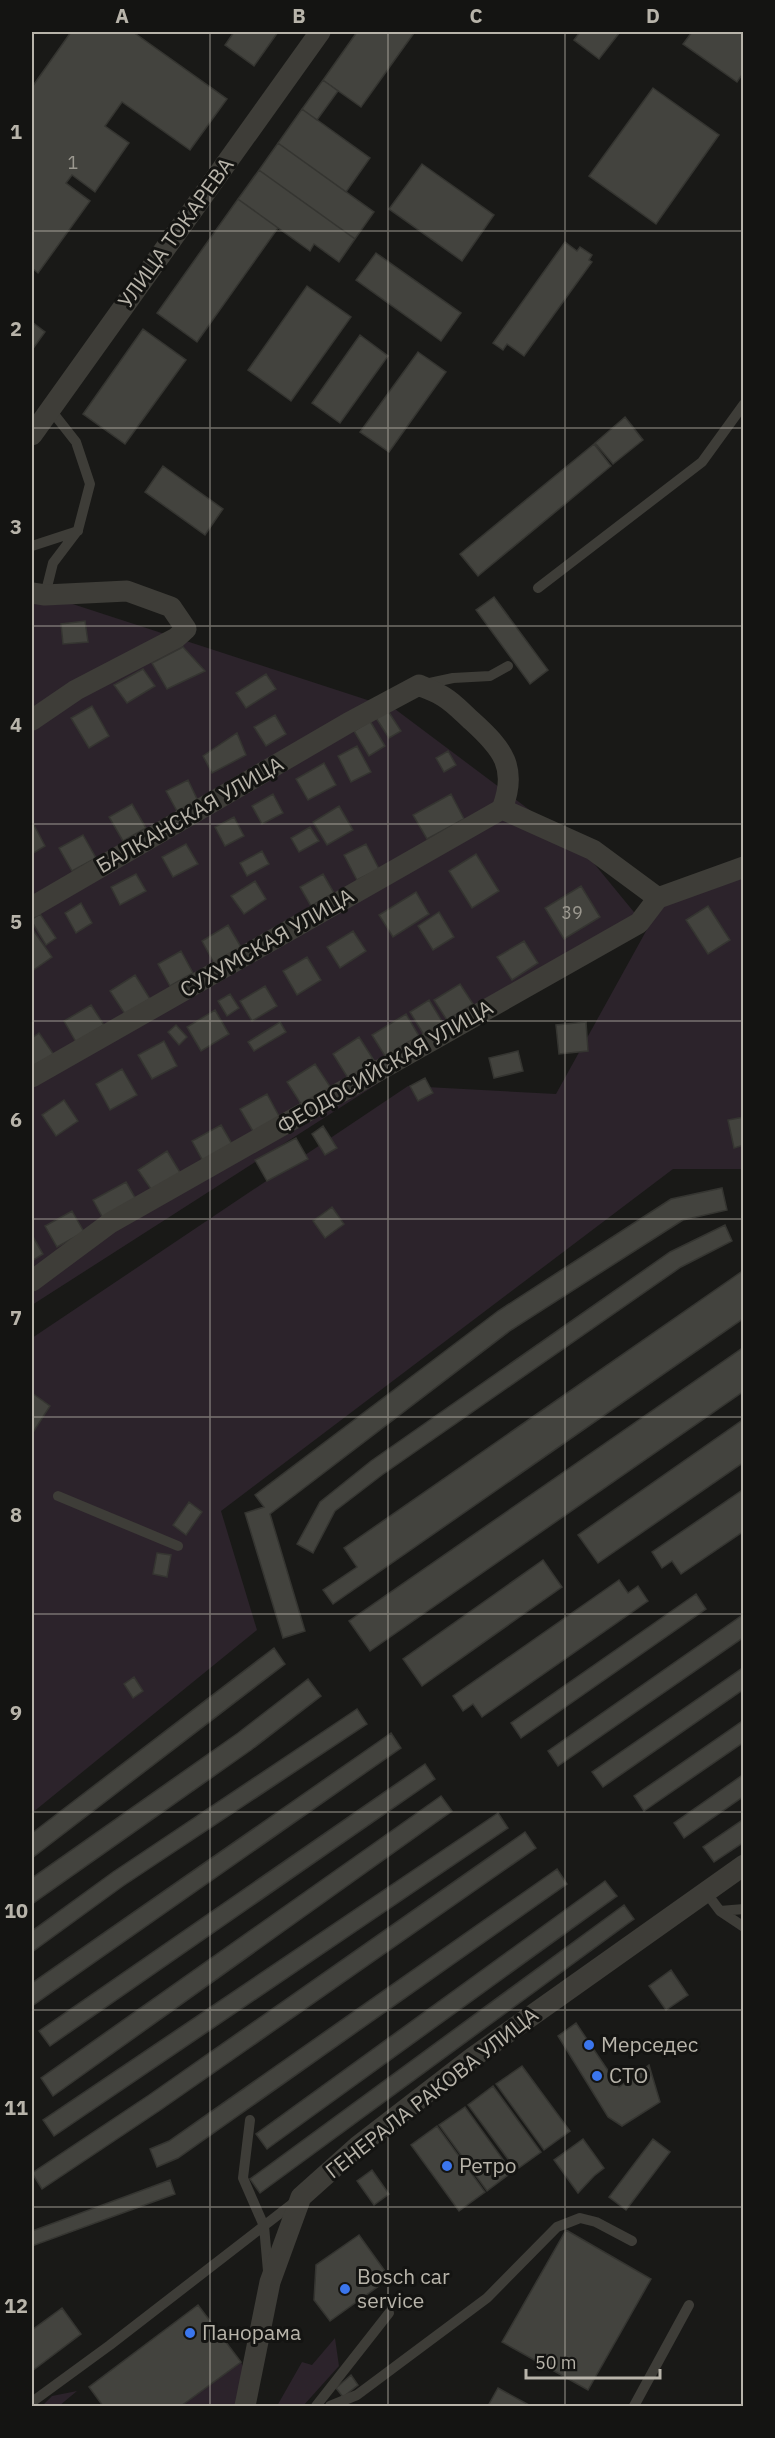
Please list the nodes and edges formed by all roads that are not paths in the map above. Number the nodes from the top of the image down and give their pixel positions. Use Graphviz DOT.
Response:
graph roads {
  1 [pos="320,32"];
  2 [pos="744,404"];
  3 [pos="50,409"];
  4 [pos="32,435"];
  5 [pos="78,531"];
  6 [pos="32,546"];
  7 [pos="538,588"];
  8 [pos="38,594"];
  9 [pos="508,666"];
  10 [pos="419,686"];
  11 [pos="32,720"];
  12 [pos="502,810"];
  13 [pos="744,867"];
  14 [pos="658,898"];
  15 [pos="32,907"];
  16 [pos="32,1077"];
  17 [pos="32,1281"];
  18 [pos="58,1496"];
  19 [pos="178,1546"];
  20 [pos="744,1865"];
  21 [pos="705,1891"];
  22 [pos="744,1909"];
  23 [pos="720,1911"];
  24 [pos="744,1927"];
  25 [pos="250,2120"];
  26 [pos="301,2197"];
  27 [pos="264,2226"];
  28 [pos="632,2241"];
  29 [pos="270,2282"];
  30 [pos="689,2305"];
  31 [pos="389,2313"];
  32 [pos="32,2402"];
  33 [pos="245,2406"];
  34 [pos="316,2406"];
  35 [pos="330,2406"];
  36 [pos="634,2406"];
  1 -- 3 [label="street, УЛИЦА ТОКАРЕВА"];
  2 -- 7 [label="lane"];
  3 -- 4 [label="street, УЛИЦА ТОКАРЕВА"];
  3 -- 5 [label="lane"];
  5 -- 6 [label="lane"];
  5 -- 8 [label="lane"];
  8 -- 11 [label="street"];
  9 -- 10 [label="lane"];
  10 -- 12 [label="street"];
  10 -- 15 [label="street, БАЛКАНСКАЯ УЛИЦА"];
  12 -- 14 [label="street"];
  12 -- 16 [label="street, СУХУМСКАЯ УЛИЦА"];
  13 -- 14 [label="street"];
  14 -- 17 [label="street, ФЕОДОСИЙСКАЯ УЛИЦА"];
  18 -- 19 [label="lane"];
  20 -- 21 [label="street, ГЕНЕРАЛА РАКОВА УЛИЦА"];
  21 -- 23 [label="lane"];
  21 -- 26 [label="street, ГЕНЕРАЛА РАКОВА УЛИЦА"];
  22 -- 23 [label="lane"];
  23 -- 24 [label="lane"];
  25 -- 27 [label="lane"];
  26 -- 27 [label="lane"];
  26 -- 29 [label="street, ГЕНЕРАЛА РАКОВА УЛИЦА"];
  27 -- 29 [label="lane"];
  27 -- 32 [label="lane"];
  28 -- 35 [label="lane"];
  29 -- 33 [label="street, ГЕНЕРАЛА РАКОВА УЛИЦА"];
  30 -- 36 [label="lane"];
  31 -- 34 [label="lane"];
}
